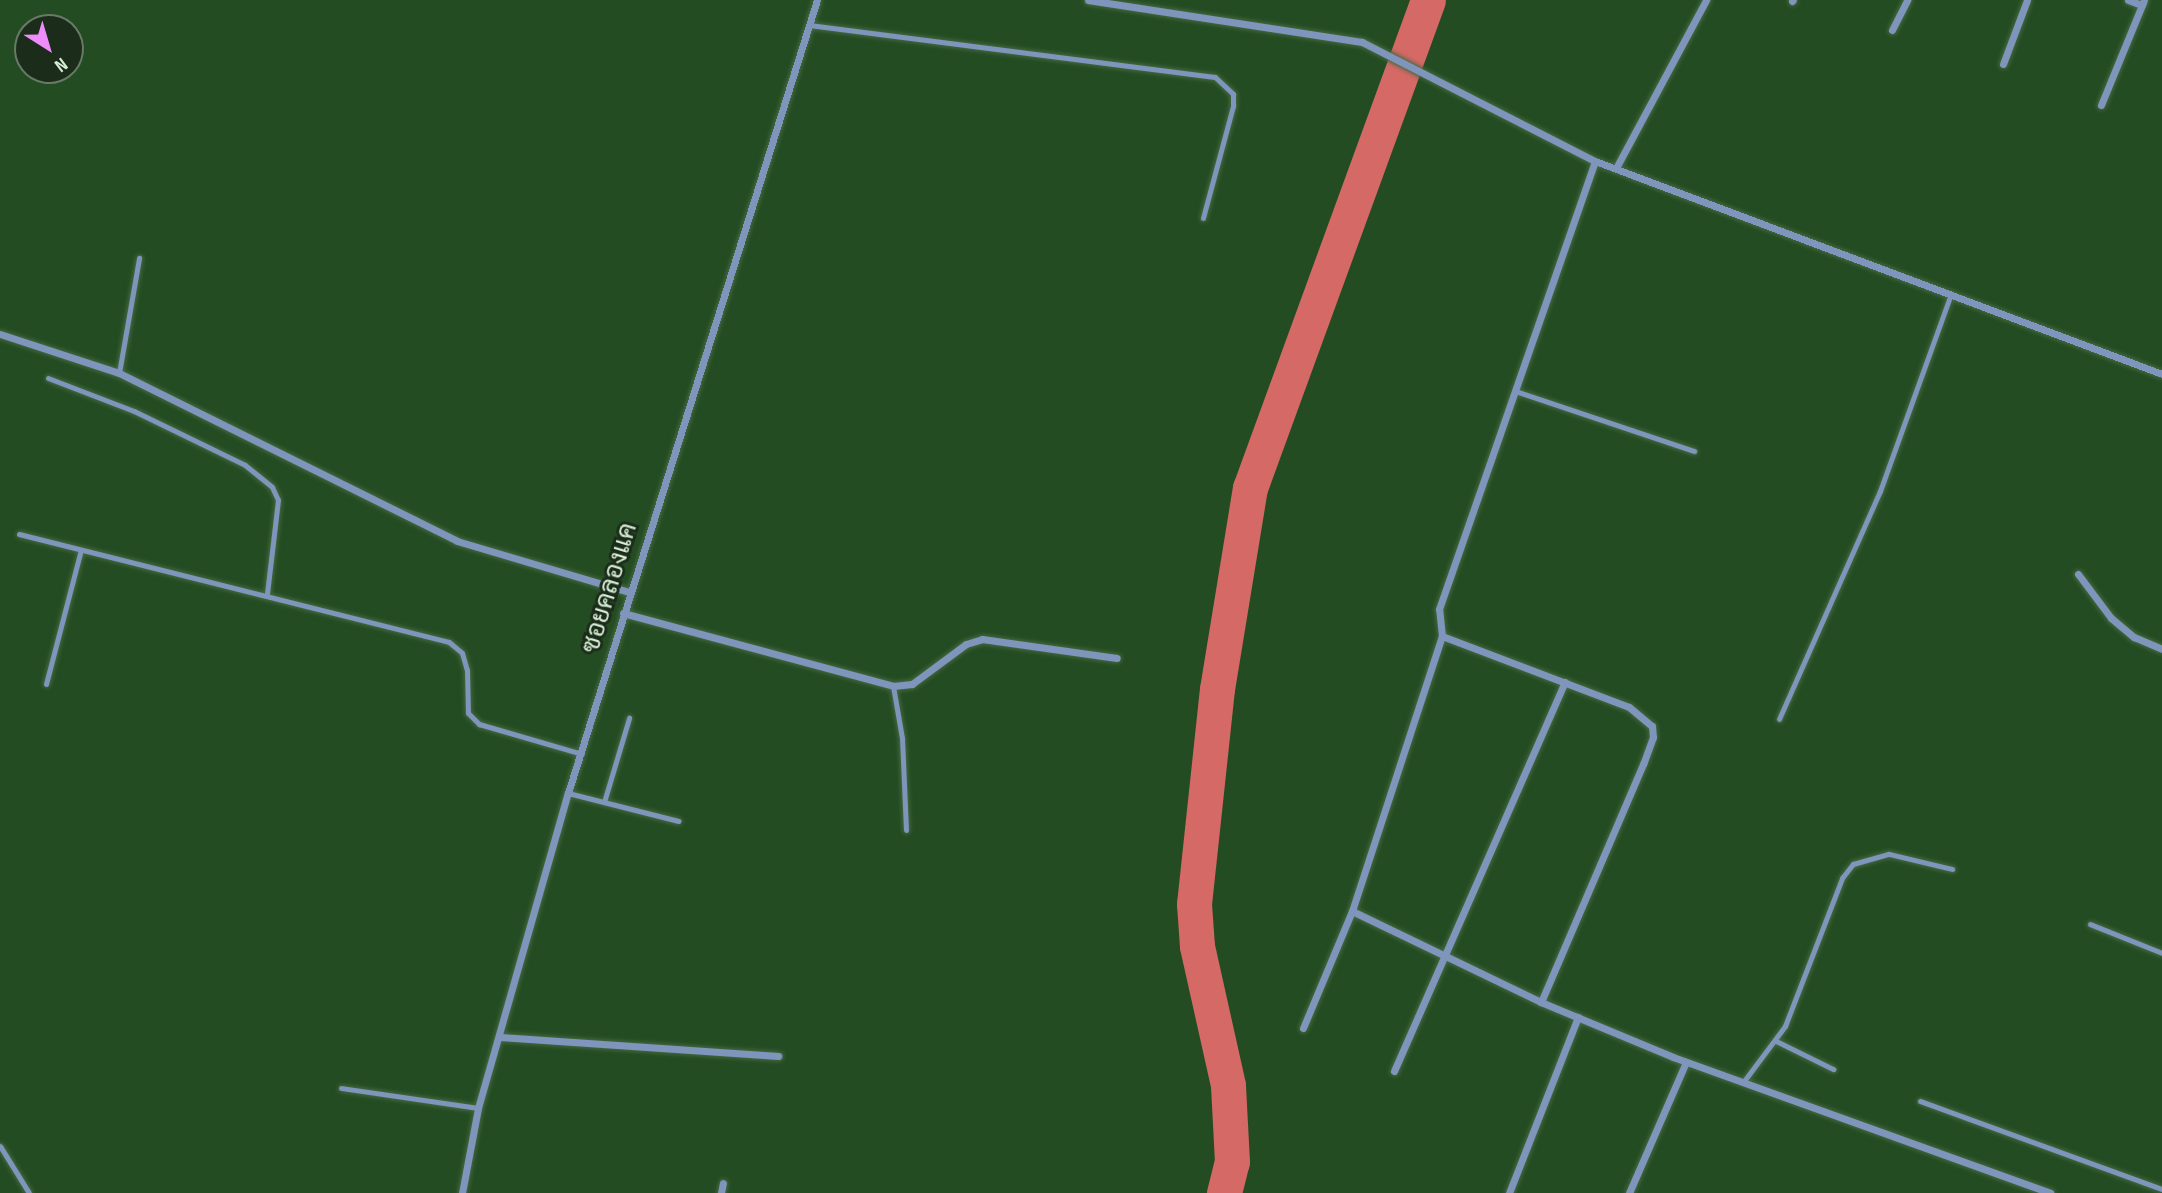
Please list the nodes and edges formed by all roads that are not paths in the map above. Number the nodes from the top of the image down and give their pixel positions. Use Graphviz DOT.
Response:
graph roads {
  1 [pos="817,0"];
  2 [pos="1088,0"];
  3 [pos="1706,0"];
  4 [pos="1906,0"];
  5 [pos="2027,0"];
  6 [pos="2128,0"];
  7 [pos="2143,2"];
  8 [pos="809,25"];
  9 [pos="1892,30"];
  10 [pos="2003,64"];
  11 [pos="2101,105"];
  12 [pos="1595,160"];
  13 [pos="1616,169"];
  14 [pos="1203,218"];
  15 [pos="139,258"];
  16 [pos="1951,294"];
  17 [pos="0,334"];
  18 [pos="119,373"];
  19 [pos="2162,374"];
  20 [pos="48,378"];
  21 [pos="1515,390"];
  22 [pos="1694,451"];
  23 [pos="19,534"];
  24 [pos="81,550"];
  25 [pos="2078,574"];
  26 [pos="267,593"];
  27 [pos="629,593"];
  28 [pos="623,613"];
  29 [pos="1442,636"];
  30 [pos="2162,649"];
  31 [pos="1117,658"];
  32 [pos="1565,682"];
  33 [pos="46,684"];
  34 [pos="894,686"];
  35 [pos="629,719"];
  36 [pos="1779,719"];
  37 [pos="582,754"];
  38 [pos="568,793"];
  39 [pos="604,802"];
  40 [pos="679,821"];
  41 [pos="906,830"];
  42 [pos="1952,869"];
  43 [pos="1352,911"];
  44 [pos="2090,924"];
  45 [pos="2162,953"];
  46 [pos="1444,958"];
  47 [pos="1541,1002"];
  48 [pos="1578,1017"];
  49 [pos="1303,1028"];
  50 [pos="500,1037"];
  51 [pos="1776,1041"];
  52 [pos="778,1056"];
  53 [pos="1686,1062"];
  54 [pos="1833,1069"];
  55 [pos="1394,1071"];
  56 [pos="1744,1081"];
  57 [pos="341,1088"];
  58 [pos="1920,1101"];
  59 [pos="478,1108"];
  60 [pos="0,1146"];
  61 [pos="723,1184"];
  62 [pos="2162,1189"];
  63 [pos="29,1193"];
  64 [pos="462,1193"];
  65 [pos="721,1193"];
  66 [pos="1509,1193"];
  67 [pos="1629,1193"];
  68 [pos="2050,1193"];
  1 -- 8 [label="street, ซอยคลองแค"];
  2 -- 12 [label="street"];
  3 -- 13 [label="street"];
  4 -- 9 [label="street"];
  5 -- 10 [label="street"];
  6 -- 7 [label="street"];
  7 -- 11 [label="street"];
  8 -- 14 [label="lane"];
  8 -- 27 [label="street, ซอยคลองแค"];
  12 -- 13 [label="street"];
  12 -- 21 [label="street"];
  13 -- 16 [label="street"];
  15 -- 18 [label="lane"];
  16 -- 19 [label="street"];
  16 -- 36 [label="lane"];
  17 -- 18 [label="street"];
  18 -- 27 [label="street"];
  20 -- 26 [label="lane"];
  21 -- 22 [label="lane"];
  21 -- 29 [label="street"];
  23 -- 24 [label="lane"];
  24 -- 26 [label="lane"];
  24 -- 33 [label="lane"];
  25 -- 30 [label="street"];
  26 -- 37 [label="lane"];
  27 -- 28 [label="street, ซอยคลองแค"];
  28 -- 34 [label="street"];
  28 -- 37 [label="street, ซอยคลองแค"];
  29 -- 32 [label="street"];
  29 -- 43 [label="street"];
  31 -- 34 [label="street"];
  32 -- 46 [label="street"];
  32 -- 47 [label="street"];
  34 -- 41 [label="lane"];
  35 -- 39 [label="lane"];
  37 -- 38 [label="street, ซอยคลองแค"];
  38 -- 39 [label="lane"];
  38 -- 50 [label="street, ซอยคลองแค"];
  39 -- 40 [label="lane"];
  42 -- 51 [label="lane"];
  43 -- 46 [label="street"];
  43 -- 49 [label="street"];
  44 -- 45 [label="lane"];
  46 -- 47 [label="street"];
  46 -- 55 [label="street"];
  47 -- 48 [label="street"];
  48 -- 53 [label="street"];
  48 -- 66 [label="street"];
  50 -- 52 [label="street"];
  50 -- 59 [label="street, ซอยคลองแค"];
  51 -- 54 [label="lane"];
  51 -- 56 [label="lane"];
  53 -- 56 [label="street"];
  53 -- 67 [label="street"];
  56 -- 68 [label="street"];
  57 -- 59 [label="lane"];
  58 -- 62 [label="lane"];
  59 -- 64 [label="street, ซอยคลองแค"];
  60 -- 63 [label="lane"];
  61 -- 65 [label="street"];
}
